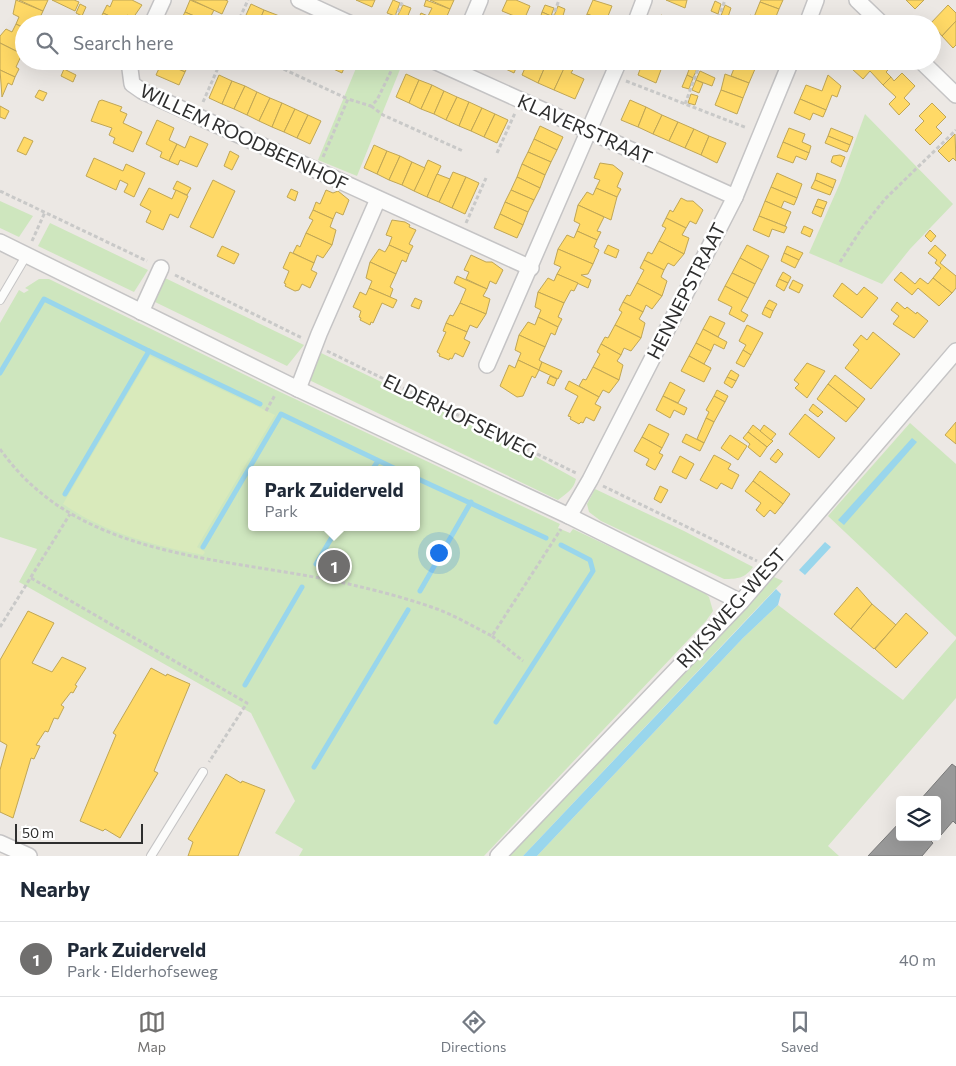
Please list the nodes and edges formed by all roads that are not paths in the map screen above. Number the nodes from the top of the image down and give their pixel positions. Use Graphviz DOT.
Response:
graph roads {
  1 [pos="163,0"];
  2 [pos="299,0"];
  3 [pos="480,0"];
  4 [pos="644,0"];
  5 [pos="816,0"];
  6 [pos="857,0"];
  7 [pos="328,6"];
  8 [pos="156,15"];
  9 [pos="340,15"];
  10 [pos="474,15"];
  11 [pos="638,15"];
  12 [pos="810,15"];
  13 [pos="873,15"];
  14 [pos="130,70"];
  15 [pos="463,70"];
  16 [pos="616,70"];
  17 [pos="787,70"];
  18 [pos="930,70"];
  19 [pos="956,95"];
  20 [pos="591,132"];
  21 [pos="735,197"];
  22 [pos="378,199"];
  23 [pos="0,242"];
  24 [pos="26,256"];
  25 [pos="161,268"];
  26 [pos="531,268"];
  27 [pos="0,300"];
  28 [pos="141,312"];
  29 [pos="956,351"];
  30 [pos="487,365"];
  31 [pos="298,389"];
  32 [pos="569,516"];
  33 [pos="741,602"];
  34 [pos="203,772"];
  35 [pos="0,843"];
  36 [pos="29,856"];
  37 [pos="151,856"];
  38 [pos="498,856"];
  1 -- 8 [label="street"];
  2 -- 7 [label="street"];
  3 -- 10 [label="street"];
  4 -- 11 [label="street"];
  5 -- 12 [label="street"];
  6 -- 13 [label="street"];
  7 -- 9 [label="street"];
  14 -- 22 [label="street, WILLEM ROODBEENHOF"];
  15 -- 20 [label="street, KLAVERSTRAAT"];
  16 -- 20 [label="street"];
  17 -- 21 [label="street, HENNEPSTRAAT"];
  18 -- 19 [label="street"];
  20 -- 21 [label="street, KLAVERSTRAAT"];
  20 -- 26 [label="street"];
  21 -- 32 [label="street, HENNEPSTRAAT"];
  22 -- 26 [label="street, WILLEM ROODBEENHOF"];
  22 -- 31 [label="street"];
  23 -- 24 [label="street"];
  24 -- 27 [label="lane"];
  24 -- 28 [label="street"];
  25 -- 28 [label="street"];
  26 -- 30 [label="street"];
  28 -- 31 [label="street"];
  29 -- 33 [label="street, RIJKSWEG-WEST"];
  31 -- 32 [label="street"];
  32 -- 33 [label="street"];
  33 -- 38 [label="street, RIJKSWEG-WEST"];
  34 -- 37 [label="lane"];
  35 -- 36 [label="street"];
}
